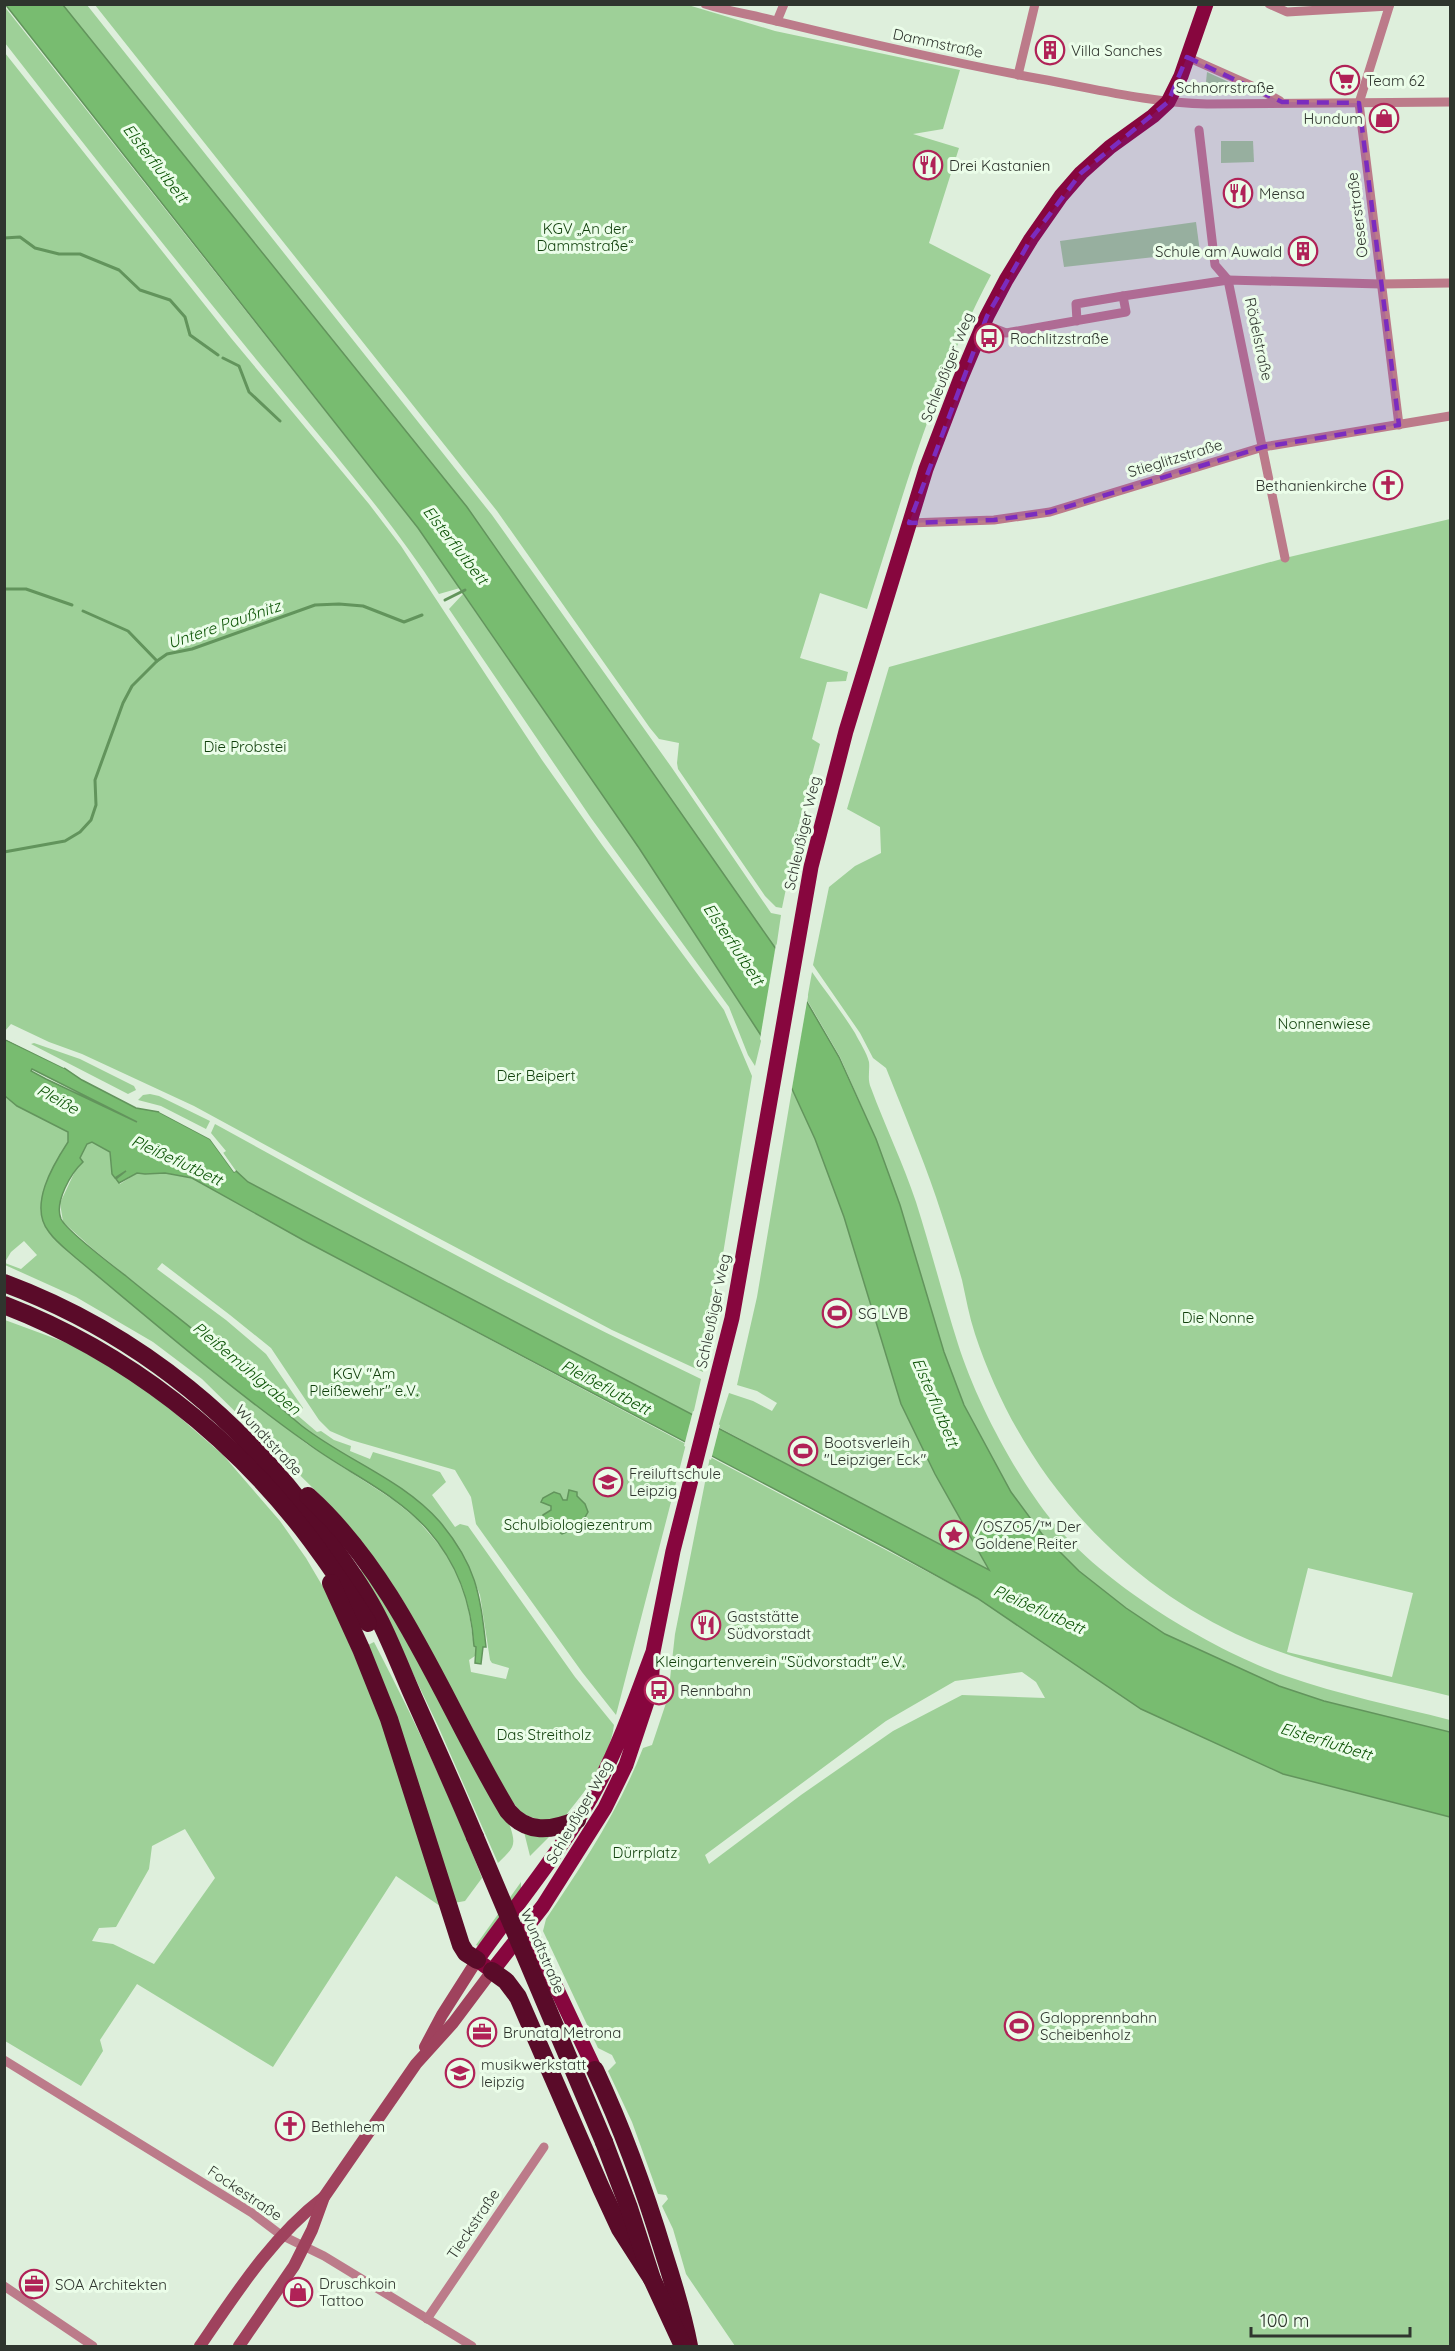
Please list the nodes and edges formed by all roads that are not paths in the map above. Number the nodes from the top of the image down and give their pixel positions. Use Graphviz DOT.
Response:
graph roads {
  1 [pos="705,4"];
  2 [pos="784,4"];
  3 [pos="1035,4"];
  4 [pos="1206,4"];
  5 [pos="1269,4"];
  6 [pos="1390,5"];
  7 [pos="777,21"];
  8 [pos="1188,57"];
  9 [pos="1018,75"];
  10 [pos="1168,102"];
  11 [pos="1282,102"];
  12 [pos="1450,102"];
  13 [pos="1359,103"];
  14 [pos="1199,130"];
  15 [pos="1228,280"];
  16 [pos="1450,283"];
  17 [pos="1381,284"];
  18 [pos="1123,296"];
  19 [pos="1077,321"];
  20 [pos="983,324"];
  21 [pos="1450,416"];
  22 [pos="1399,425"];
  23 [pos="1263,447"];
  24 [pos="909,523"];
  25 [pos="1285,558"];
  26 [pos="4,1283"];
  27 [pos="4,1305"];
  28 [pos="263,1456"];
  29 [pos="311,1540"];
  30 [pos="653,1652"];
  31 [pos="419,1710"];
  32 [pos="577,1820"];
  33 [pos="529,1924"];
  34 [pos="485,1966"];
  35 [pos="4,2060"];
  36 [pos="416,2064"];
  37 [pos="595,2070"];
  38 [pos="544,2147"];
  39 [pos="324,2197"];
  40 [pos="629,2208"];
  41 [pos="281,2235"];
  42 [pos="304,2247"];
  43 [pos="652,2279"];
  44 [pos="4,2286"];
  45 [pos="427,2319"];
  46 [pos="93,2346"];
  47 [pos="200,2346"];
  48 [pos="239,2346"];
  49 [pos="472,2346"];
  50 [pos="686,2346"];
  1 -- 7 [label="street, Dammstraße"];
  2 -- 7 [label="street"];
  3 -- 9 [label="street"];
  4 -- 8 [label="main road"];
  5 -- 6 [label="street"];
  6 -- 13 [label="street, Oeserstraße"];
  7 -- 9 [label="street, Dammstraße"];
  8 -- 10 [label="main road"];
  8 -- 11 [label="street, Schnorrstraße"];
  9 -- 10 [label="street, Dammstraße"];
  10 -- 11 [label="street, Schnorrstraße"];
  10 -- 20 [label="main road, Schleußiger Weg"];
  11 -- 13 [label="street, Schnorrstraße"];
  12 -- 13 [label="street, Schnorrstraße"];
  13 -- 17 [label="street, Oeserstraße"];
  14 -- 15 [label="street, Rödelstraße"];
  15 -- 17 [label="street"];
  15 -- 18 [label="street"];
  15 -- 23 [label="street, Rödelstraße"];
  16 -- 17 [label="street"];
  17 -- 22 [label="street, Oeserstraße"];
  18 -- 19 [label="street"];
  18 -- 19 [label="street"];
  19 -- 20 [label="street"];
  20 -- 24 [label="main road, Schleußiger Weg"];
  21 -- 22 [label="street, Stieglitzstraße"];
  22 -- 23 [label="street, Stieglitzstraße"];
  23 -- 24 [label="street, Stieglitzstraße"];
  23 -- 25 [label="street, Rödelstraße"];
  24 -- 30 [label="main road, Schleußiger Weg"];
  26 -- 28 [label="highway, Wundtstraße"];
  27 -- 29 [label="highway, Wundtstraße"];
  28 -- 31 [label="highway, Wundtstraße"];
  28 -- 32 [label="highway"];
  29 -- 31 [label="highway, Wundtstraße"];
  29 -- 34 [label="highway"];
  30 -- 32 [label="main road, Schleußiger Weg"];
  30 -- 33 [label="main road, Schleußiger Weg"];
  31 -- 40 [label="highway, Wundtstraße, bridge"];
  32 -- 34 [label="main road, Schleußiger Weg"];
  33 -- 34 [label="main road, Schleußiger Weg"];
  33 -- 37 [label="main road"];
  34 -- 36 [label="main road"];
  34 -- 36 [label="main road"];
  34 -- 43 [label="highway"];
  35 -- 41 [label="street, Fockestraße"];
  36 -- 39 [label="main road"];
  37 -- 50 [label="highway"];
  38 -- 45 [label="street, Tieckstraße"];
  39 -- 41 [label="main road"];
  39 -- 42 [label="main road"];
  40 -- 43 [label="highway, Wundtstraße"];
  40 -- 50 [label="highway, Wundtstraße"];
  41 -- 42 [label="street, Fockestraße"];
  41 -- 47 [label="main road"];
  42 -- 45 [label="street, Fockestraße"];
  42 -- 48 [label="main road"];
  43 -- 50 [label="highway, Wundtstraße"];
  44 -- 46 [label="street"];
  45 -- 49 [label="street, Fockestraße"];
}
